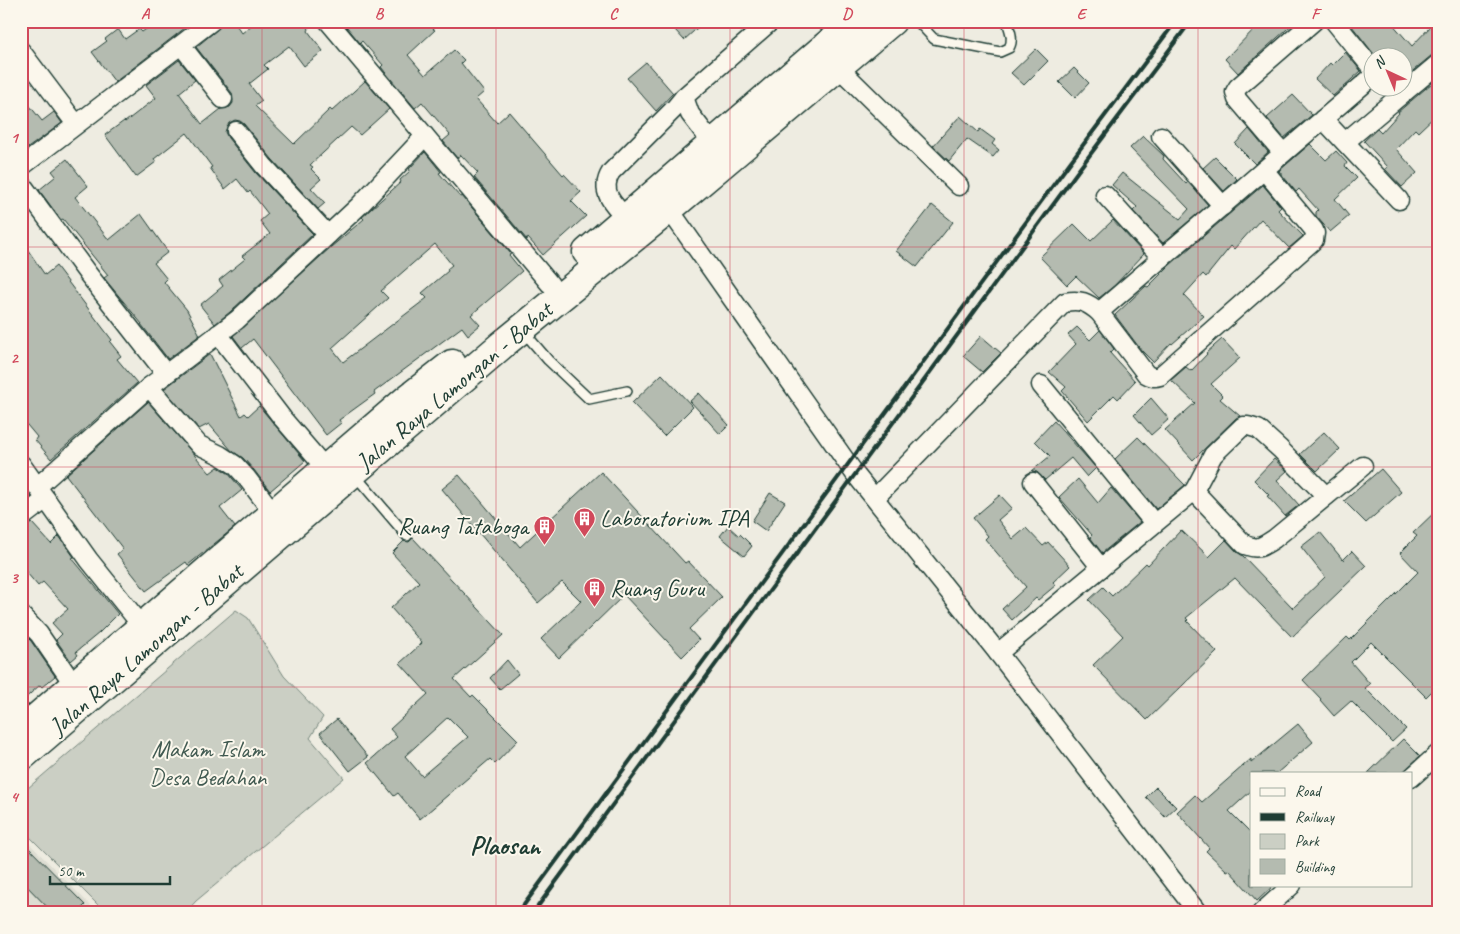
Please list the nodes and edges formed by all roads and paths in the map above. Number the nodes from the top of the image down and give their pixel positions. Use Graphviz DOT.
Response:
graph roads {
  1 [pos="212,21"];
  2 [pos="328,21"];
  3 [pos="771,21"];
  4 [pos="856,21"];
  5 [pos="892,21"];
  6 [pos="917,21"];
  7 [pos="1007,21"];
  8 [pos="1314,21"];
  9 [pos="1334,21"];
  10 [pos="181,45"];
  11 [pos="21,51"];
  12 [pos="1362,56"];
  13 [pos="1439,63"];
  14 [pos="838,68"];
  15 [pos="1412,80"];
  16 [pos="1362,86"];
  17 [pos="684,97"];
  18 [pos="1387,98"];
  19 [pos="223,99"];
  20 [pos="1323,119"];
  21 [pos="76,124"];
  22 [pos="236,131"];
  23 [pos="425,136"];
  24 [pos="1161,136"];
  25 [pos="1345,142"];
  26 [pos="714,144"];
  27 [pos="1283,153"];
  28 [pos="21,167"];
  29 [pos="1264,170"];
  30 [pos="21,183"];
  31 [pos="959,186"];
  32 [pos="1105,195"];
  33 [pos="1399,200"];
  34 [pos="1224,206"];
  35 [pos="669,209"];
  36 [pos="627,218"];
  37 [pos="328,235"];
  38 [pos="1162,258"];
  39 [pos="550,284"];
  40 [pos="1099,312"];
  41 [pos="521,329"];
  42 [pos="218,334"];
  43 [pos="166,374"];
  44 [pos="1041,385"];
  45 [pos="149,387"];
  46 [pos="626,391"];
  47 [pos="21,464"];
  48 [pos="1363,466"];
  49 [pos="326,469"];
  50 [pos="352,472"];
  51 [pos="1033,482"];
  52 [pos="1194,491"];
  53 [pos="42,493"];
  54 [pos="1326,496"];
  55 [pos="875,498"];
  56 [pos="274,514"];
  57 [pos="21,518"];
  58 [pos="1154,523"];
  59 [pos="407,536"];
  60 [pos="1101,568"];
  61 [pos="21,615"];
  62 [pos="142,626"];
  63 [pos="998,653"];
  64 [pos="74,685"];
  65 [pos="21,731"];
  66 [pos="1439,753"];
  67 [pos="21,757"];
  68 [pos="1412,777"];
  69 [pos="1291,886"];
  70 [pos="1198,913"];
  71 [pos="1261,913"];
  1 -- 10 [label="street"];
  2 -- 23 [label="street"];
  3 -- 17 [label="street"];
  4 -- 26 [label="highway, Jalan Raya Lamongan - Babat"];
  5 -- 14 [label="highway, Jalan Raya Lamongan - Babat"];
  6 -- 7 [label="lane"];
  8 -- 27 [label="street"];
  9 -- 12 [label="street"];
  10 -- 19 [label="street"];
  10 -- 21 [label="street"];
  11 -- 21 [label="street"];
  13 -- 15 [label="street"];
  14 -- 31 [label="street"];
  14 -- 35 [label="highway, Jalan Raya Lamongan - Babat"];
  16 -- 20 [label="street"];
  17 -- 26 [label="street"];
  17 -- 36 [label="street"];
  18 -- 25 [label="street"];
  20 -- 25 [label="street"];
  20 -- 27 [label="street"];
  21 -- 28 [label="street"];
  22 -- 37 [label="street"];
  23 -- 37 [label="street"];
  23 -- 39 [label="street"];
  24 -- 34 [label="street"];
  25 -- 33 [label="street"];
  26 -- 36 [label="highway, Jalan Raya Lamongan - Babat"];
  27 -- 29 [label="street"];
  29 -- 34 [label="street"];
  29 -- 40 [label="street"];
  30 -- 43 [label="street"];
  32 -- 38 [label="street"];
  34 -- 38 [label="street"];
  35 -- 41 [label="highway, Jalan Raya Lamongan - Babat"];
  35 -- 55 [label="street"];
  36 -- 39 [label="highway, Jalan Raya Lamongan - Babat"];
  37 -- 42 [label="street"];
  38 -- 40 [label="street"];
  39 -- 49 [label="highway, Jalan Raya Lamongan - Babat"];
  40 -- 55 [label="street"];
  41 -- 46 [label="lane"];
  41 -- 50 [label="highway, Jalan Raya Lamongan - Babat"];
  42 -- 43 [label="street"];
  42 -- 49 [label="street"];
  43 -- 45 [label="street"];
  44 -- 58 [label="street"];
  45 -- 53 [label="street"];
  45 -- 56 [label="street"];
  47 -- 53 [label="street"];
  48 -- 54 [label="street"];
  49 -- 56 [label="highway, Jalan Raya Lamongan - Babat"];
  50 -- 59 [label="lane"];
  50 -- 67 [label="highway, Jalan Raya Lamongan - Babat"];
  51 -- 60 [label="street"];
  52 -- 54 [label="street"];
  52 -- 54 [label="street"];
  52 -- 58 [label="street"];
  53 -- 57 [label="street"];
  53 -- 62 [label="street"];
  55 -- 63 [label="street"];
  56 -- 62 [label="highway, Jalan Raya Lamongan - Babat"];
  58 -- 60 [label="street"];
  60 -- 63 [label="street"];
  61 -- 64 [label="street"];
  62 -- 64 [label="highway, Jalan Raya Lamongan - Babat"];
  63 -- 70 [label="street"];
  64 -- 65 [label="highway, Jalan Raya Lamongan - Babat"];
  66 -- 68 [label="street"];
  69 -- 71 [label="street"];
}
